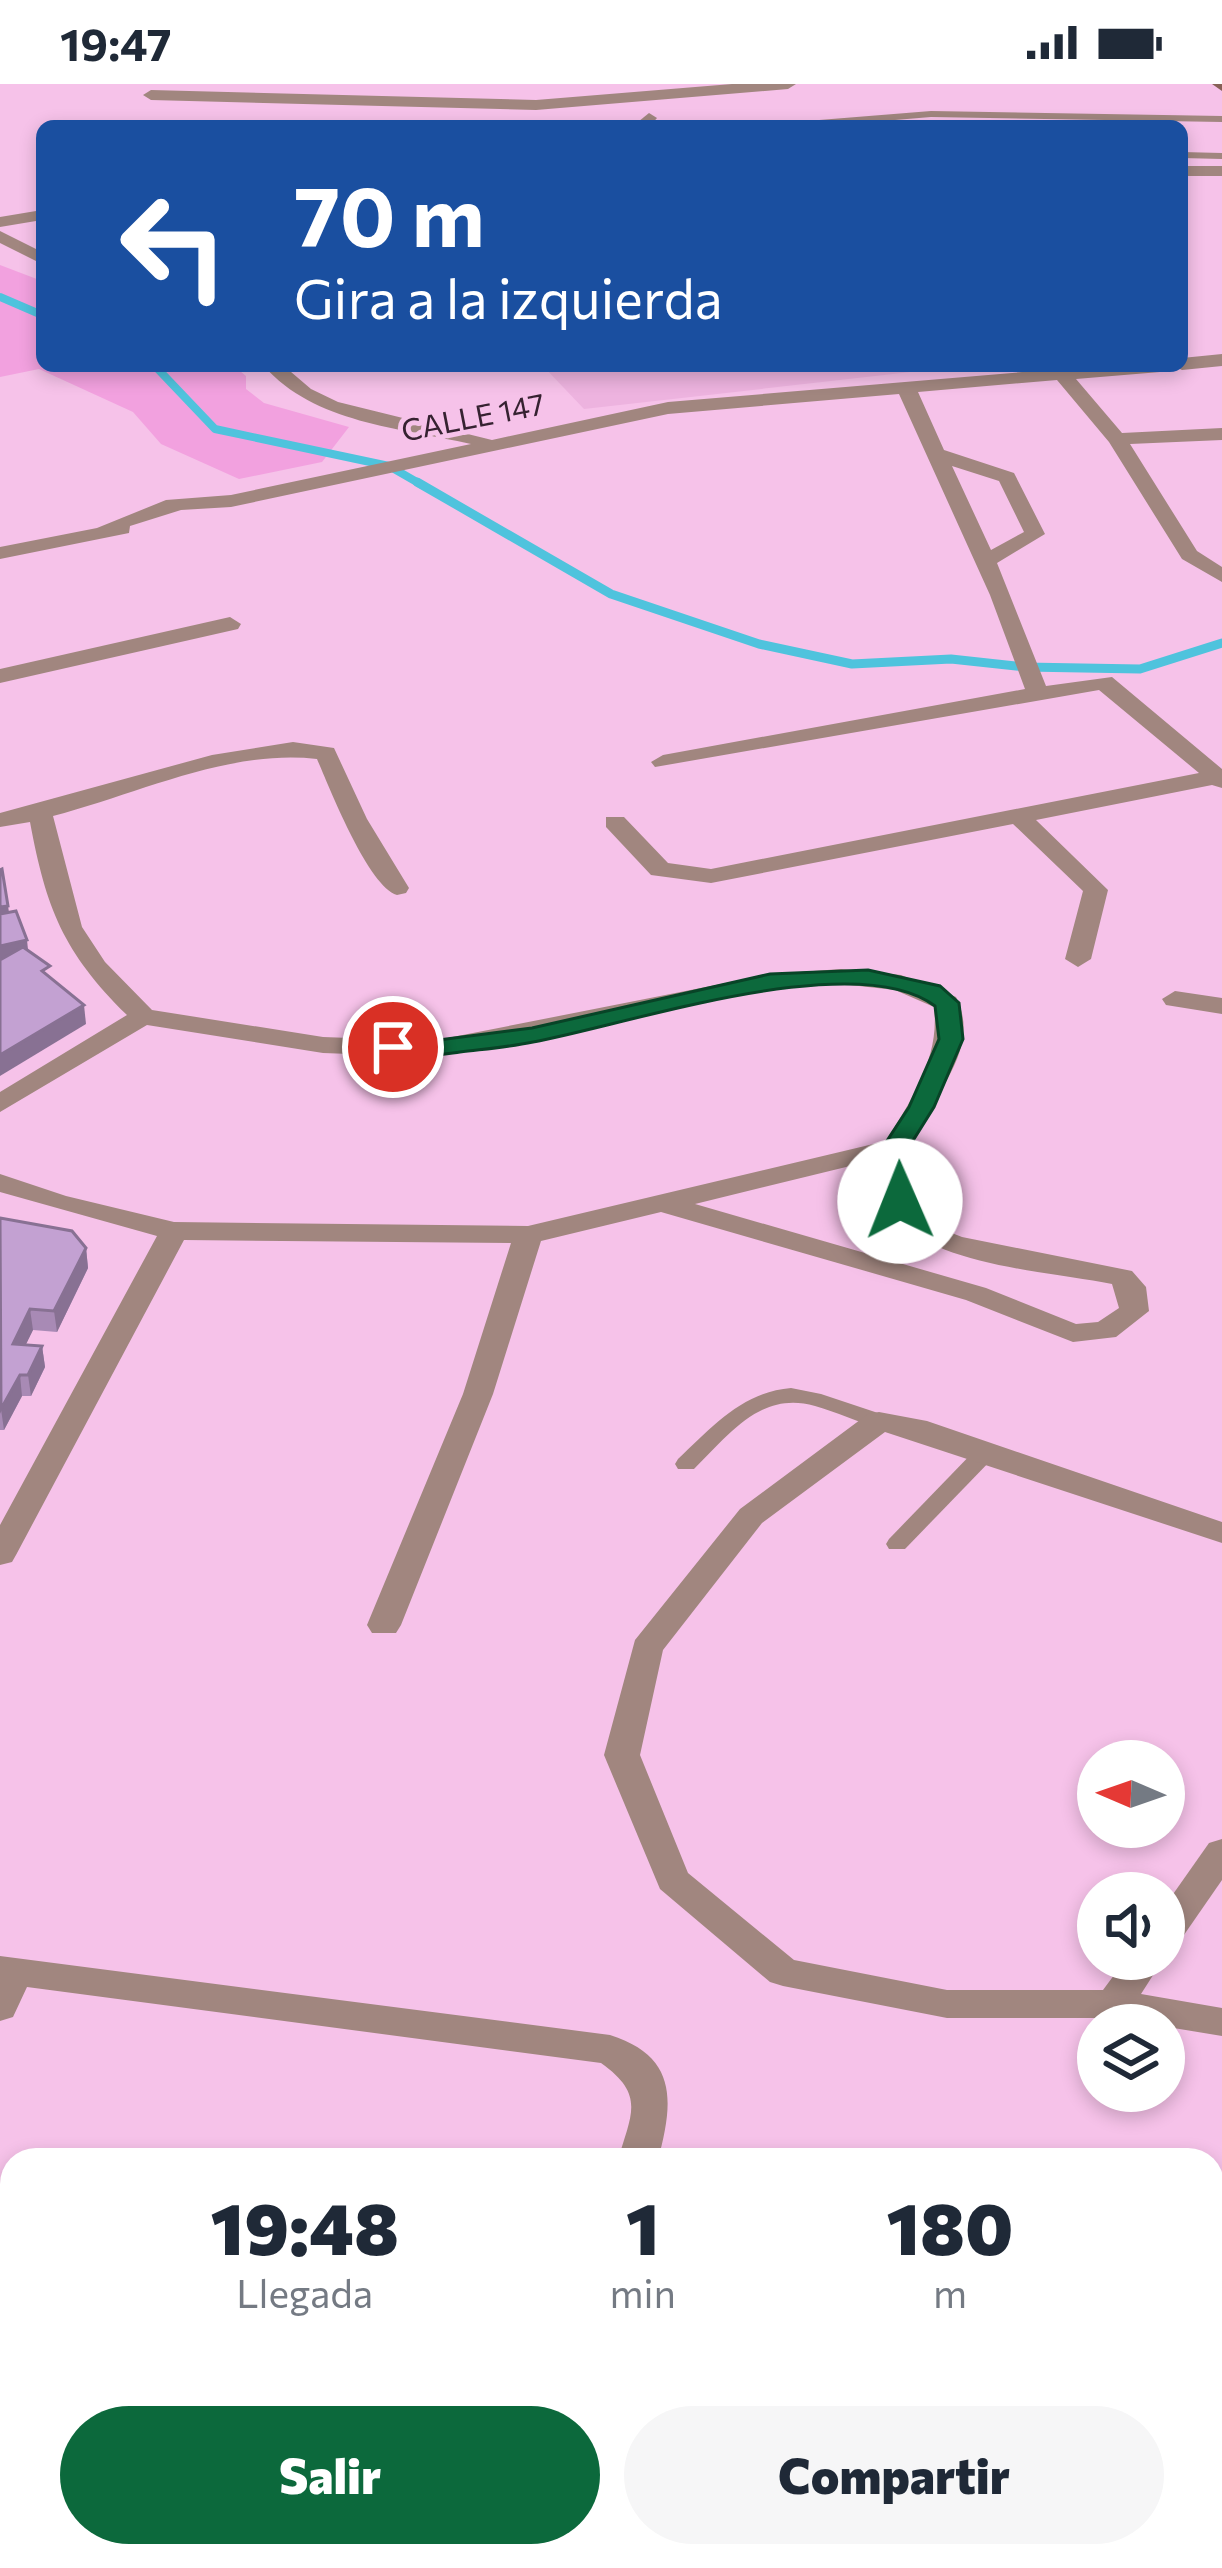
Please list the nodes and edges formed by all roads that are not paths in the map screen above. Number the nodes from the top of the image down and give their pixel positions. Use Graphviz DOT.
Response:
graph roads {
  1 [pos="410,84"];
  2 [pos="788,84"];
  3 [pos="1202,84"];
  4 [pos="1221,85"];
  5 [pos="526,93"];
  6 [pos="151,95"];
  7 [pos="384,101"];
  8 [pos="1222,119"];
  9 [pos="373,120"];
  10 [pos="856,120"];
  11 [pos="1188,155"];
  12 [pos="1222,156"];
  13 [pos="1188,171"];
  14 [pos="1222,171"];
  15 [pos="36,216"];
  16 [pos="0,222"];
  17 [pos="0,236"];
  18 [pos="36,256"];
  19 [pos="1222,360"];
  20 [pos="1188,363"];
  21 [pos="280,372"];
  22 [pos="1102,372"];
  23 [pos="1063,376"];
  24 [pos="906,388"];
  25 [pos="1222,434"];
  26 [pos="1117,439"];
  27 [pos="502,445"];
  28 [pos="936,454"];
  29 [pos="0,553"];
  30 [pos="986,562"];
  31 [pos="1222,575"];
  32 [pos="230,624"];
  33 [pos="0,676"];
  34 [pos="1038,693"];
  35 [pos="663,762"];
  36 [pos="1219,779"];
  37 [pos="41,815"];
  38 [pos="1018,816"];
  39 [pos="0,820"];
  40 [pos="615,822"];
  41 [pos="398,888"];
  42 [pos="1078,959"];
  43 [pos="1175,999"];
  44 [pos="1222,1006"];
  45 [pos="143,1016"];
  46 [pos="0,1104"];
  47 [pos="896,1147"];
  48 [pos="0,1182"];
  49 [pos="668,1205"];
  50 [pos="174,1231"];
  51 [pos="528,1235"];
  52 [pos="879,1420"];
  53 [pos="986,1452"];
  54 [pos="686,1464"];
  55 [pos="1222,1533"];
  56 [pos="897,1544"];
  57 [pos="0,1555"];
  58 [pos="384,1625"];
  59 [pos="1222,1852"];
  60 [pos="1185,1905"];
  61 [pos="1131,1980"];
  62 [pos="5,1983"];
  63 [pos="1077,2004"];
  64 [pos="1113,2004"];
  65 [pos="1185,2016"];
  66 [pos="1222,2022"];
  67 [pos="641,2148"];
  1 -- 5 [label="street"];
  2 -- 5 [label="street"];
  3 -- 4 [label="street"];
  5 -- 7 [label="street"];
  6 -- 7 [label="street"];
  7 -- 9 [label="street"];
  8 -- 10 [label="lane"];
  11 -- 12 [label="lane"];
  13 -- 14 [label="street"];
  15 -- 16 [label="street"];
  17 -- 18 [label="street"];
  19 -- 20 [label="street"];
  21 -- 27 [label="street"];
  22 -- 23 [label="street, CALLE 147"];
  23 -- 24 [label="street, CALLE 147"];
  23 -- 26 [label="street"];
  24 -- 27 [label="street, CALLE 147"];
  24 -- 28 [label="street"];
  25 -- 26 [label="street"];
  26 -- 31 [label="street"];
  27 -- 29 [label="street, CALLE 147"];
  28 -- 30 [label="street"];
  28 -- 30 [label="street"];
  30 -- 34 [label="street"];
  32 -- 33 [label="street"];
  34 -- 35 [label="street"];
  34 -- 36 [label="street"];
  36 -- 38 [label="street"];
  37 -- 39 [label="street"];
  37 -- 41 [label="street"];
  37 -- 45 [label="street"];
  38 -- 40 [label="street"];
  38 -- 42 [label="street"];
  43 -- 44 [label="street"];
  45 -- 46 [label="street"];
  45 -- 47 [label="street"];
  47 -- 49 [label="street"];
  47 -- 49 [label="street"];
  48 -- 50 [label="street"];
  49 -- 51 [label="street"];
  50 -- 51 [label="street"];
  50 -- 57 [label="street"];
  51 -- 58 [label="street"];
  52 -- 53 [label="street"];
  52 -- 54 [label="lane"];
  52 -- 63 [label="street"];
  53 -- 55 [label="street"];
  53 -- 56 [label="lane"];
  59 -- 60 [label="street"];
  61 -- 64 [label="street"];
  62 -- 67 [label="street"];
  65 -- 66 [label="street"];
}
